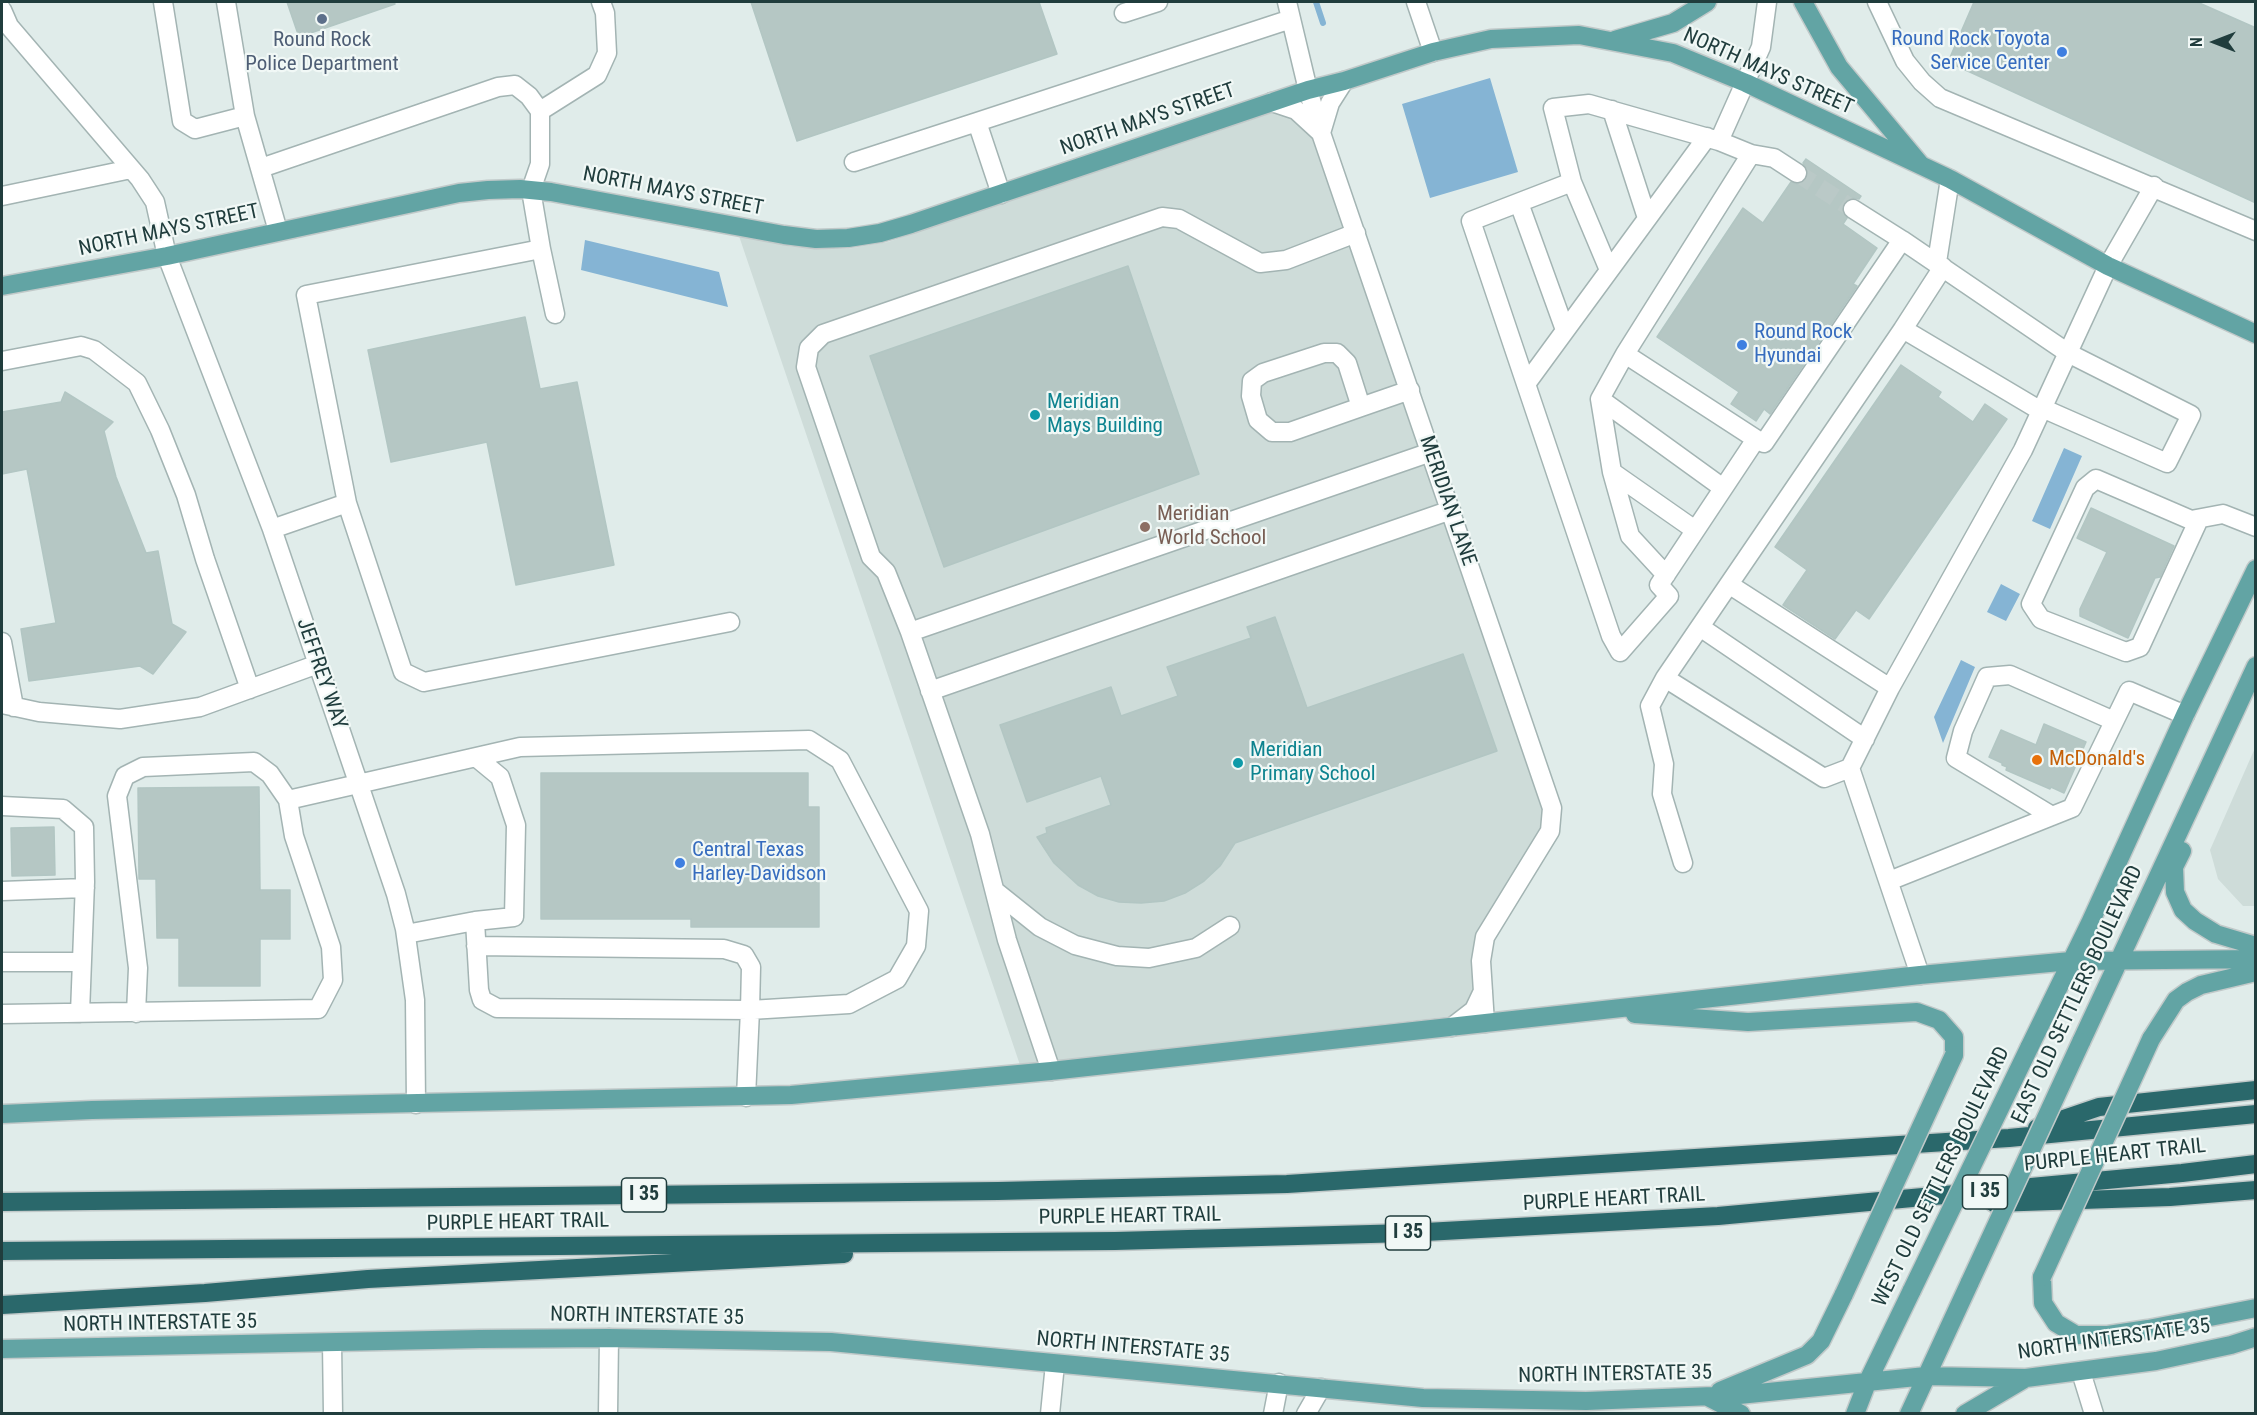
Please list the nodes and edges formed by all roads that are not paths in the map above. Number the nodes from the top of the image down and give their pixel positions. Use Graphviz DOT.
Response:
graph roads {
  1 [pos="163,2"];
  2 [pos="226,2"];
  3 [pos="601,2"];
  4 [pos="1158,2"];
  5 [pos="1416,2"];
  6 [pos="1707,2"];
  7 [pos="1767,2"];
  8 [pos="1803,2"];
  9 [pos="1877,2"];
  10 [pos="2,10"];
  11 [pos="1289,10"];
  12 [pos="1124,13"];
  13 [pos="1613,41"];
  14 [pos="1432,52"];
  15 [pos="1344,81"];
  16 [pos="1746,83"];
  17 [pos="1308,90"];
  18 [pos="1272,102"];
  19 [pos="1612,110"];
  20 [pos="540,111"];
  21 [pos="244,116"];
  22 [pos="977,122"];
  23 [pos="1321,133"];
  24 [pos="1713,139"];
  25 [pos="1751,154"];
  26 [pos="854,162"];
  27 [pos="261,168"];
  28 [pos="1923,168"];
  29 [pos="131,169"];
  30 [pos="1797,173"];
  31 [pos="1950,179"];
  32 [pos="1572,182"];
  33 [pos="2154,186"];
  34 [pos="531,190"];
  35 [pos="1001,194"];
  36 [pos="2,196"];
  37 [pos="1519,202"];
  38 [pos="1853,209"];
  39 [pos="1647,218"];
  40 [pos="278,231"];
  41 [pos="2256,231"];
  42 [pos="1356,233"];
  43 [pos="1902,240"];
  44 [pos="541,249"];
  45 [pos="167,256"];
  46 [pos="1940,264"];
  47 [pos="2108,266"];
  48 [pos="1609,270"];
  49 [pos="2,286"];
  50 [pos="555,314"];
  51 [pos="1903,329"];
  52 [pos="1565,330"];
  53 [pos="2256,334"];
  54 [pos="2068,353"];
  55 [pos="1625,354"];
  56 [pos="2,361"];
  57 [pos="1526,384"];
  58 [pos="1410,390"];
  59 [pos="1600,399"];
  60 [pos="1361,407"];
  61 [pos="2042,409"];
  62 [pos="1756,439"];
  63 [pos="1431,452"];
  64 [pos="1612,472"];
  65 [pos="1723,488"];
  66 [pos="347,503"];
  67 [pos="1451,510"];
  68 [pos="2199,519"];
  69 [pos="2256,527"];
  70 [pos="272,529"];
  71 [pos="1695,530"];
  72 [pos="2256,569"];
  73 [pos="1666,575"];
  74 [pos="1730,585"];
  75 [pos="730,622"];
  76 [pos="1700,627"];
  77 [pos="909,633"];
  78 [pos="2,642"];
  79 [pos="318,664"];
  80 [pos="2256,666"];
  81 [pos="1665,678"];
  82 [pos="1890,688"];
  83 [pos="250,689"];
  84 [pos="930,690"];
  85 [pos="8,705"];
  86 [pos="2185,715"];
  87 [pos="2114,721"];
  88 [pos="1865,739"];
  89 [pos="2214,757"];
  90 [pos="477,758"];
  91 [pos="1850,768"];
  92 [pos="358,784"];
  93 [pos="288,800"];
  94 [pos="2,806"];
  95 [pos="2052,816"];
  96 [pos="1683,862"];
  97 [pos="1889,881"];
  98 [pos="85,888"];
  99 [pos="2,891"];
  100 [pos="995,891"];
  101 [pos="475,921"];
  102 [pos="1230,926"];
  103 [pos="406,934"];
  104 [pos="476,946"];
  105 [pos="2256,946"];
  106 [pos="2256,959"];
  107 [pos="2120,960"];
  108 [pos="2071,961"];
  109 [pos="2,962"];
  110 [pos="81,962"];
  111 [pos="2256,972"];
  112 [pos="1920,975"];
  113 [pos="1484,989"];
  114 [pos="750,1010"];
  115 [pos="1589,1011"];
  116 [pos="80,1013"];
  117 [pos="136,1013"];
  118 [pos="2,1014"];
  119 [pos="1485,1023"];
  120 [pos="1452,1027"];
  121 [pos="1051,1071"];
  122 [pos="2256,1090"];
  123 [pos="746,1097"];
  124 [pos="416,1104"];
  125 [pos="2,1114"];
  126 [pos="2256,1114"];
  127 [pos="2009,1138"];
  128 [pos="2256,1164"];
  129 [pos="2256,1190"];
  130 [pos="2,1202"];
  131 [pos="1788,1210"];
  132 [pos="1028,1241"];
  133 [pos="2,1251"];
  134 [pos="2,1305"];
  135 [pos="2256,1308"];
  136 [pos="2256,1337"];
  137 [pos="609,1338"];
  138 [pos="332,1343"];
  139 [pos="2,1349"];
  140 [pos="1055,1364"];
  141 [pos="2081,1372"];
  142 [pos="1926,1376"];
  143 [pos="2026,1378"];
  144 [pos="1279,1383"];
  145 [pos="1867,1383"];
  146 [pos="1320,1388"];
  147 [pos="1707,1396"];
  148 [pos="1586,1407"];
  149 [pos="333,1413"];
  150 [pos="608,1413"];
  151 [pos="1050,1413"];
  152 [pos="1273,1413"];
  153 [pos="1306,1413"];
  154 [pos="1741,1413"];
  155 [pos="1855,1413"];
  156 [pos="1909,1413"];
  157 [pos="1965,1413"];
  158 [pos="2094,1413"];
  1 -- 21 [label="street"];
  2 -- 21 [label="street"];
  3 -- 20 [label="street"];
  4 -- 12 [label="street"];
  5 -- 14 [label="street"];
  6 -- 13 [label="main road"];
  7 -- 16 [label="street"];
  8 -- 28 [label="main road"];
  9 -- 33 [label="street"];
  10 -- 29 [label="street, JEFFREY WAY"];
  11 -- 17 [label="street, MERIDIAN LANE"];
  11 -- 22 [label="street"];
  13 -- 14 [label="main road, NORTH MAYS STREET"];
  13 -- 16 [label="main road, NORTH MAYS STREET"];
  14 -- 15 [label="main road, NORTH MAYS STREET"];
  15 -- 17 [label="main road, NORTH MAYS STREET"];
  15 -- 23 [label="street"];
  16 -- 24 [label="street"];
  16 -- 28 [label="main road, NORTH MAYS STREET"];
  17 -- 18 [label="main road, NORTH MAYS STREET"];
  17 -- 23 [label="street, MERIDIAN LANE"];
  18 -- 23 [label="street"];
  18 -- 35 [label="main road, NORTH MAYS STREET"];
  19 -- 24 [label="street"];
  19 -- 32 [label="street"];
  19 -- 39 [label="street"];
  20 -- 27 [label="street"];
  20 -- 34 [label="street"];
  21 -- 27 [label="street"];
  22 -- 26 [label="street"];
  22 -- 35 [label="street"];
  23 -- 42 [label="street, MERIDIAN LANE"];
  24 -- 25 [label="street"];
  24 -- 39 [label="street"];
  25 -- 30 [label="street"];
  25 -- 55 [label="street"];
  27 -- 40 [label="street"];
  28 -- 31 [label="main road, NORTH MAYS STREET"];
  29 -- 36 [label="street"];
  29 -- 45 [label="street, JEFFREY WAY"];
  31 -- 46 [label="street"];
  31 -- 47 [label="main road, NORTH MAYS STREET"];
  32 -- 37 [label="street"];
  32 -- 48 [label="street"];
  33 -- 41 [label="street"];
  33 -- 47 [label="street"];
  34 -- 35 [label="main road, NORTH MAYS STREET"];
  34 -- 40 [label="main road, NORTH MAYS STREET"];
  34 -- 44 [label="street"];
  37 -- 52 [label="street"];
  37 -- 57 [label="street"];
  38 -- 43 [label="street"];
  39 -- 48 [label="street"];
  40 -- 45 [label="main road, NORTH MAYS STREET"];
  42 -- 58 [label="street, MERIDIAN LANE"];
  42 -- 77 [label="street"];
  43 -- 46 [label="street"];
  43 -- 62 [label="street"];
  44 -- 50 [label="street"];
  44 -- 66 [label="street"];
  45 -- 49 [label="main road, NORTH MAYS STREET"];
  45 -- 70 [label="street, JEFFREY WAY"];
  46 -- 51 [label="street"];
  46 -- 54 [label="street"];
  47 -- 53 [label="main road, NORTH MAYS STREET"];
  47 -- 54 [label="street"];
  48 -- 52 [label="street"];
  51 -- 61 [label="street"];
  51 -- 74 [label="street"];
  52 -- 57 [label="street"];
  54 -- 61 [label="street"];
  54 -- 61 [label="street"];
  55 -- 59 [label="street"];
  55 -- 62 [label="street"];
  56 -- 83 [label="street"];
  57 -- 73 [label="street"];
  58 -- 60 [label="street"];
  58 -- 63 [label="street, MERIDIAN LANE"];
  59 -- 64 [label="street"];
  59 -- 65 [label="street"];
  60 -- 60 [label="street"];
  61 -- 82 [label="street"];
  62 -- 65 [label="street"];
  63 -- 67 [label="street, MERIDIAN LANE"];
  63 -- 77 [label="street"];
  64 -- 71 [label="street"];
  64 -- 73 [label="street"];
  65 -- 71 [label="street"];
  66 -- 70 [label="street"];
  66 -- 75 [label="street"];
  67 -- 84 [label="street"];
  67 -- 113 [label="street, MERIDIAN LANE"];
  68 -- 68 [label="street"];
  68 -- 69 [label="street"];
  70 -- 79 [label="street, JEFFREY WAY"];
  71 -- 73 [label="street"];
  72 -- 86 [label="main road, EAST OLD SETTLERS BOULEVARD"];
  74 -- 76 [label="street"];
  74 -- 82 [label="street"];
  76 -- 81 [label="street"];
  76 -- 88 [label="street"];
  77 -- 84 [label="street"];
  78 -- 85 [label="street"];
  79 -- 83 [label="street"];
  79 -- 92 [label="street, JEFFREY WAY"];
  80 -- 89 [label="main road, EAST OLD SETTLERS BOULEVARD"];
  81 -- 91 [label="street"];
  81 -- 96 [label="street"];
  82 -- 88 [label="street"];
  83 -- 85 [label="street"];
  84 -- 100 [label="street"];
  86 -- 87 [label="street"];
  86 -- 108 [label="main road, EAST OLD SETTLERS BOULEVARD"];
  87 -- 95 [label="street"];
  87 -- 95 [label="street"];
  88 -- 91 [label="street"];
  89 -- 105 [label="main road"];
  89 -- 107 [label="main road, EAST OLD SETTLERS BOULEVARD"];
  90 -- 92 [label="street"];
  90 -- 101 [label="street"];
  90 -- 114 [label="street"];
  91 -- 97 [label="street"];
  92 -- 93 [label="street"];
  92 -- 103 [label="street, JEFFREY WAY"];
  93 -- 117 [label="street"];
  93 -- 117 [label="street"];
  94 -- 98 [label="street"];
  95 -- 97 [label="street"];
  97 -- 112 [label="street"];
  98 -- 99 [label="street"];
  98 -- 110 [label="street"];
  100 -- 102 [label="street"];
  100 -- 121 [label="street"];
  101 -- 103 [label="street"];
  101 -- 104 [label="street"];
  103 -- 124 [label="street, JEFFREY WAY"];
  104 -- 114 [label="street"];
  104 -- 114 [label="street"];
  106 -- 107 [label="main road"];
  107 -- 108 [label="main road"];
  107 -- 142 [label="main road, EAST OLD SETTLERS BOULEVARD, bridge"];
  108 -- 112 [label="main road"];
  108 -- 145 [label="main road, WEST OLD SETTLERS BOULEVARD, bridge"];
  109 -- 110 [label="street"];
  110 -- 116 [label="street"];
  111 -- 135 [label="main road, bridge"];
  112 -- 115 [label="main road"];
  113 -- 119 [label="street, MERIDIAN LANE"];
  113 -- 120 [label="street"];
  114 -- 123 [label="street"];
  115 -- 119 [label="main road"];
  115 -- 147 [label="main road, bridge"];
  116 -- 117 [label="street"];
  116 -- 118 [label="street"];
  119 -- 120 [label="main road"];
  120 -- 121 [label="main road"];
  121 -- 123 [label="main road"];
  122 -- 127 [label="highway"];
  123 -- 124 [label="main road"];
  124 -- 125 [label="main road"];
  126 -- 127 [label="highway, PURPLE HEART TRAIL / I 35"];
  127 -- 130 [label="highway, PURPLE HEART TRAIL / I 35"];
  128 -- 131 [label="highway, PURPLE HEART TRAIL / I 35"];
  129 -- 131 [label="highway"];
  131 -- 132 [label="highway, PURPLE HEART TRAIL / I 35"];
  132 -- 133 [label="highway, PURPLE HEART TRAIL / I 35"];
  132 -- 134 [label="highway"];
  136 -- 141 [label="main road, NORTH INTERSTATE 35"];
  137 -- 138 [label="main road, NORTH INTERSTATE 35"];
  137 -- 140 [label="main road, NORTH INTERSTATE 35"];
  137 -- 150 [label="street"];
  138 -- 139 [label="main road, NORTH INTERSTATE 35"];
  138 -- 149 [label="street"];
  140 -- 144 [label="main road, NORTH INTERSTATE 35"];
  140 -- 151 [label="street"];
  141 -- 143 [label="main road, NORTH INTERSTATE 35"];
  141 -- 158 [label="street"];
  142 -- 143 [label="main road, NORTH INTERSTATE 35"];
  142 -- 145 [label="main road, NORTH INTERSTATE 35"];
  142 -- 156 [label="main road, EAST OLD SETTLERS BOULEVARD"];
  143 -- 157 [label="main road"];
  144 -- 146 [label="main road, NORTH INTERSTATE 35"];
  144 -- 152 [label="street"];
  145 -- 147 [label="main road, NORTH INTERSTATE 35"];
  145 -- 155 [label="main road, WEST OLD SETTLERS BOULEVARD"];
  146 -- 148 [label="main road, NORTH INTERSTATE 35"];
  146 -- 153 [label="street"];
  147 -- 148 [label="main road, NORTH INTERSTATE 35"];
  147 -- 154 [label="main road"];
}
